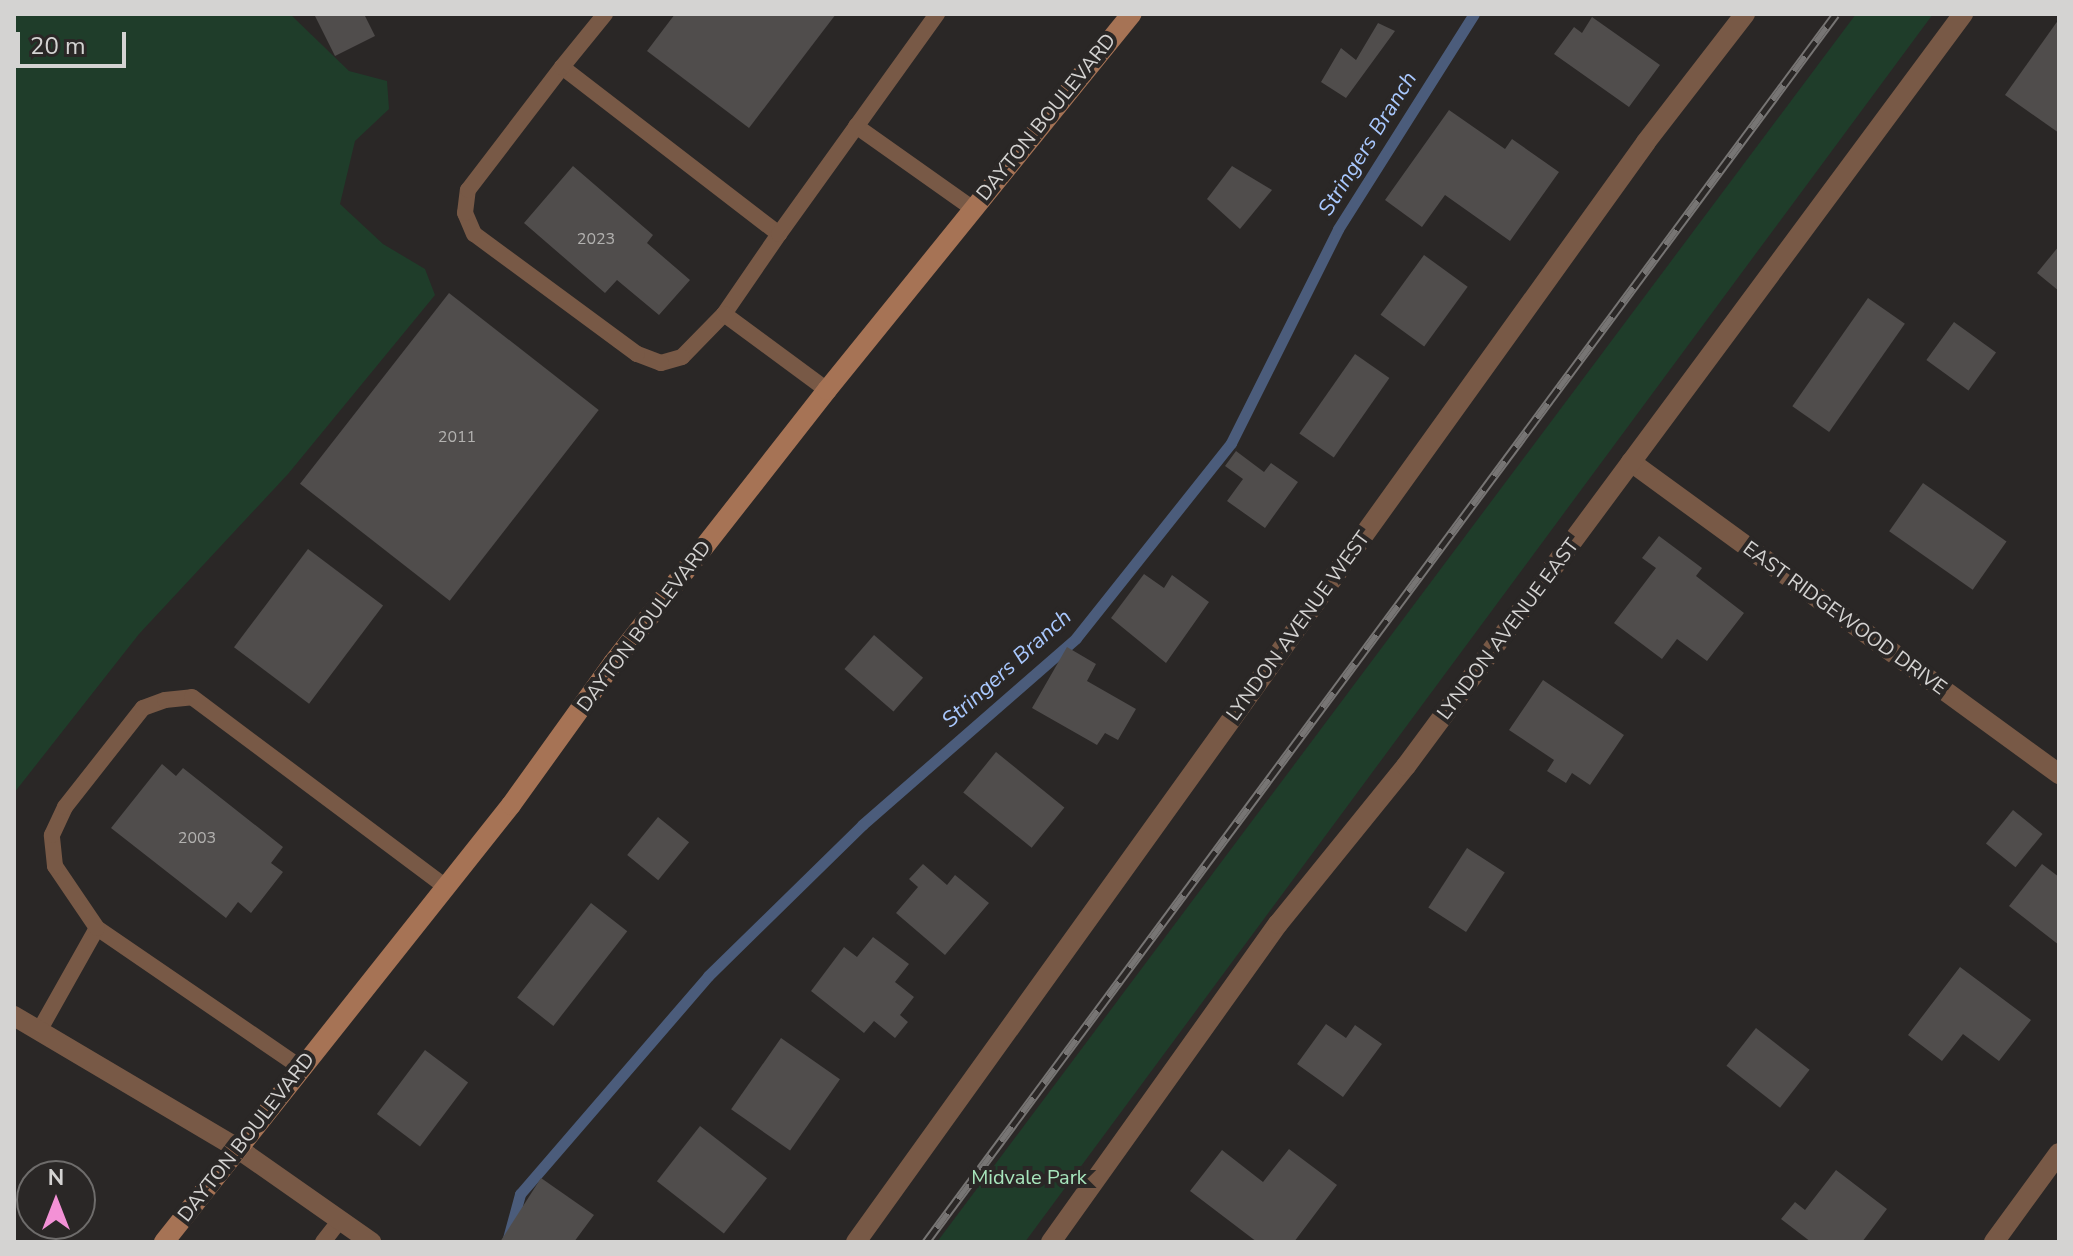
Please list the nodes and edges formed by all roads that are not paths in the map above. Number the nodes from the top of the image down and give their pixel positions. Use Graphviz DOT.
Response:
graph roads {
  1 [pos="605,14"];
  2 [pos="937,14"];
  3 [pos="1131,14"];
  4 [pos="1745,14"];
  5 [pos="1963,14"];
  6 [pos="562,67"];
  7 [pos="856,126"];
  8 [pos="972,208"];
  9 [pos="779,234"];
  10 [pos="724,314"];
  11 [pos="827,390"];
  12 [pos="1631,462"];
  13 [pos="2059,774"];
  14 [pos="445,886"];
  15 [pos="97,928"];
  16 [pos="14,1016"];
  17 [pos="39,1031"];
  18 [pos="300,1067"];
  19 [pos="237,1148"];
  20 [pos="2059,1153"];
  21 [pos="340,1220"];
  22 [pos="174,1238"];
  23 [pos="323,1242"];
  24 [pos="371,1242"];
  25 [pos="856,1242"];
  26 [pos="1051,1242"];
  27 [pos="1994,1242"];
  1 -- 6 [label="lane"];
  2 -- 7 [label="lane"];
  3 -- 8 [label="main road, DAYTON BOULEVARD"];
  4 -- 25 [label="street, LYNDON AVENUE WEST"];
  5 -- 12 [label="street, LYNDON AVENUE EAST"];
  6 -- 9 [label="lane"];
  6 -- 10 [label="lane"];
  7 -- 8 [label="lane"];
  7 -- 9 [label="lane"];
  8 -- 11 [label="main road, DAYTON BOULEVARD"];
  9 -- 10 [label="lane"];
  10 -- 11 [label="lane"];
  11 -- 14 [label="main road, DAYTON BOULEVARD"];
  12 -- 13 [label="street, EAST RIDGEWOOD DRIVE"];
  12 -- 26 [label="street, LYNDON AVENUE EAST"];
  14 -- 15 [label="lane"];
  14 -- 18 [label="main road, DAYTON BOULEVARD"];
  15 -- 17 [label="lane"];
  15 -- 18 [label="lane"];
  16 -- 17 [label="street"];
  17 -- 19 [label="street"];
  18 -- 19 [label="main road, DAYTON BOULEVARD"];
  19 -- 21 [label="street"];
  19 -- 22 [label="main road, DAYTON BOULEVARD"];
  20 -- 27 [label="street"];
  21 -- 23 [label="lane"];
  21 -- 24 [label="street"];
}
